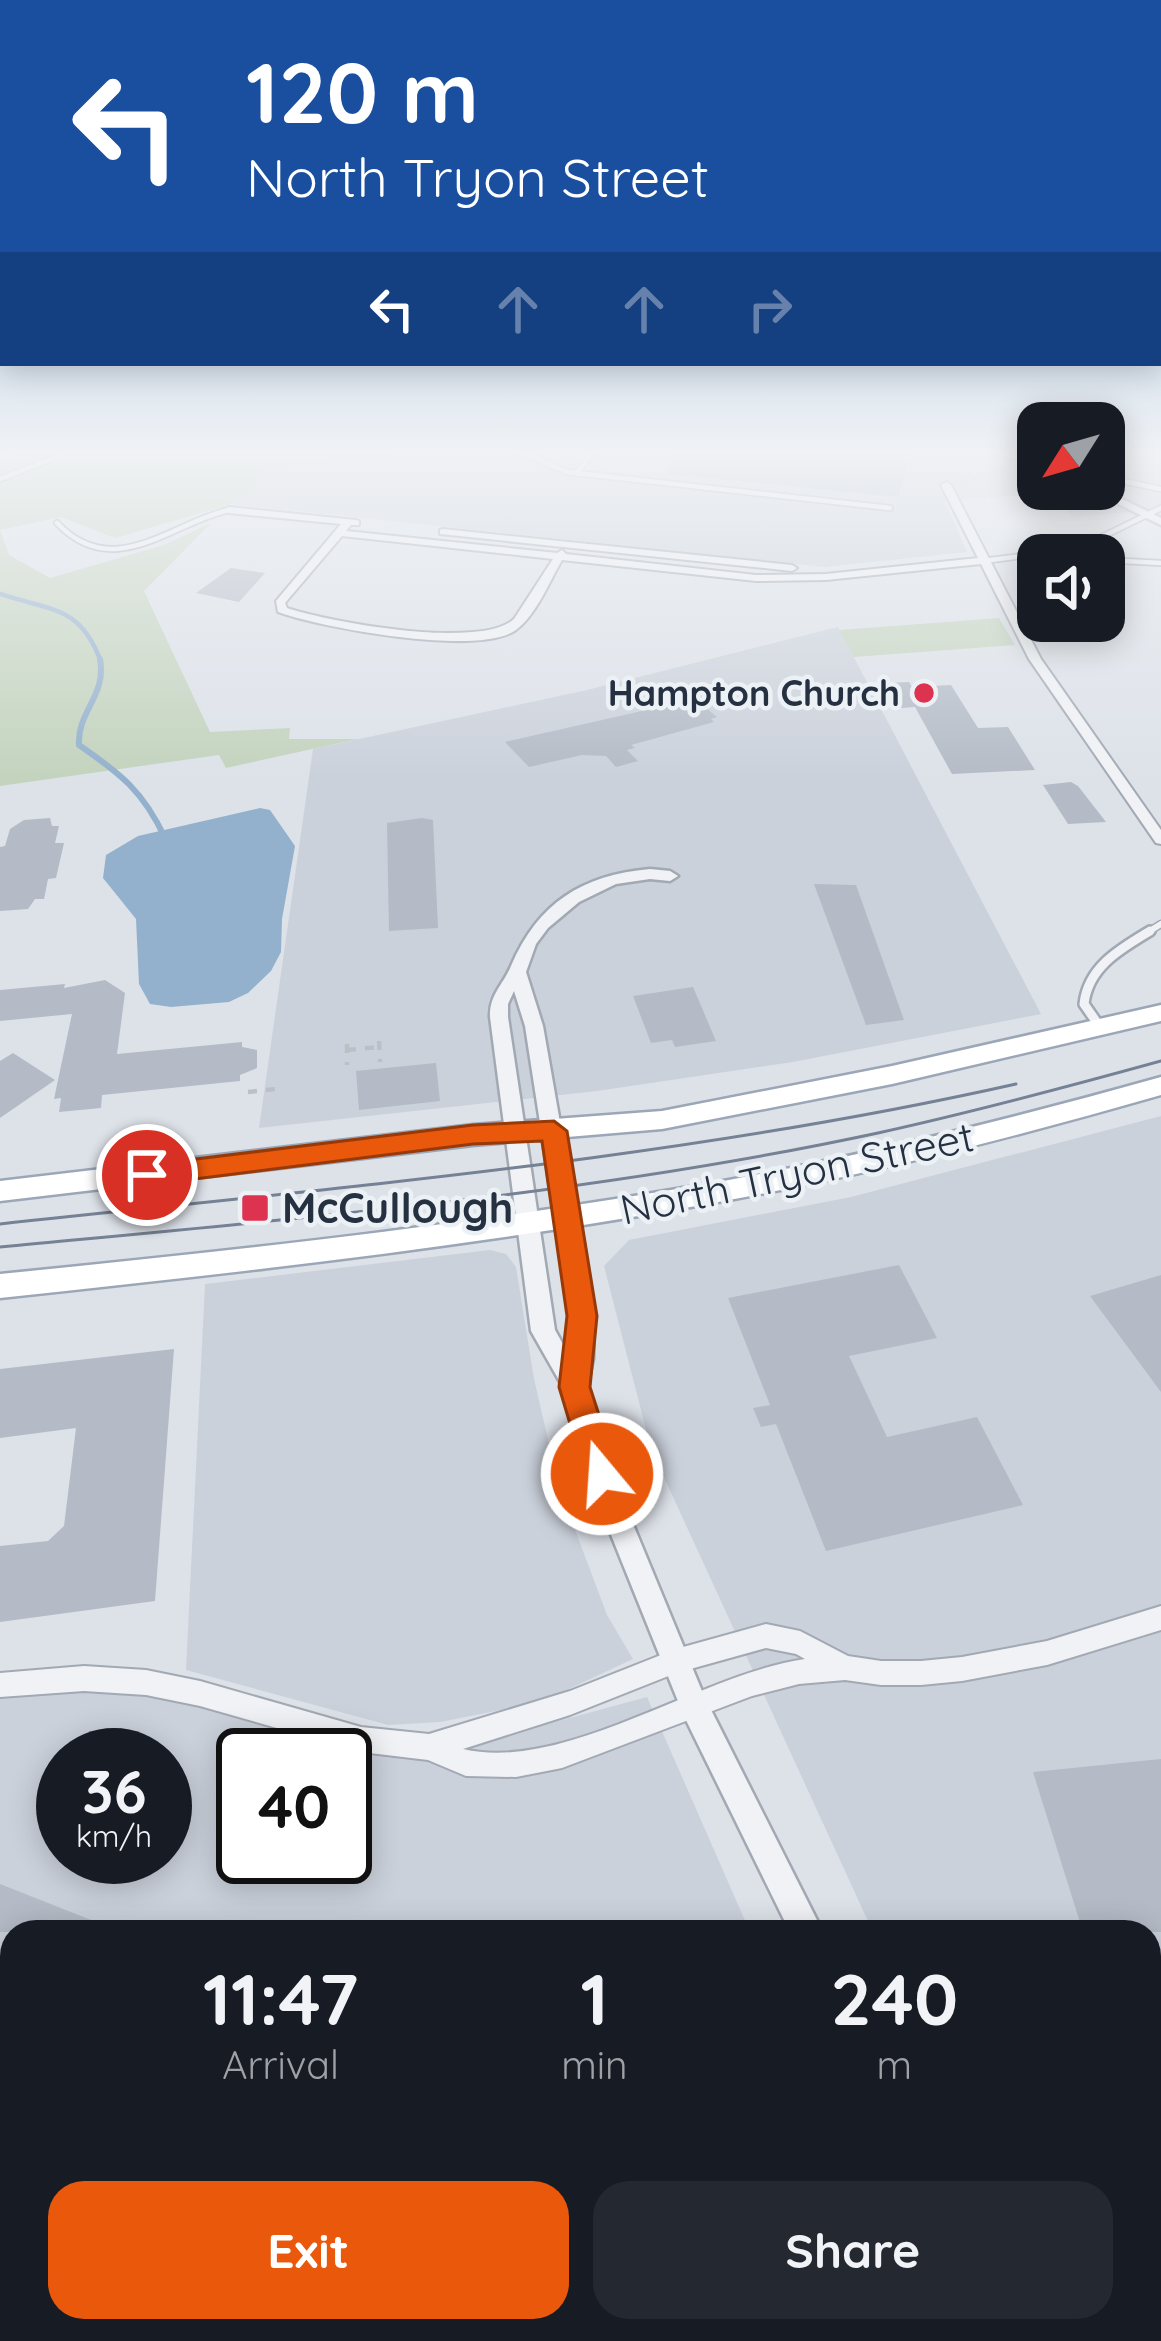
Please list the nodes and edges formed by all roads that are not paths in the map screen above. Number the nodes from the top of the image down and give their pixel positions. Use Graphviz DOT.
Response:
graph roads {
  1 [pos="315,561"];
  2 [pos="556,561"];
  3 [pos="597,561"];
  4 [pos="730,561"];
  5 [pos="980,561"];
  6 [pos="983,561"];
  7 [pos="1128,561"];
  8 [pos="1161,563"];
  9 [pos="850,574"];
  10 [pos="1161,840"];
  11 [pos="670,876"];
  12 [pos="1161,924"];
  13 [pos="518,973"];
  14 [pos="1161,1013"];
  15 [pos="1100,1027"];
  16 [pos="1161,1086"];
  17 [pos="554,1131"];
  18 [pos="516,1132"];
  19 [pos="0,1191"];
  20 [pos="565,1219"];
  21 [pos="528,1223"];
  22 [pos="0,1286"];
  23 [pos="574,1387"];
  24 [pos="1161,1618"];
  25 [pos="676,1661"];
  26 [pos="845,1668"];
  27 [pos="0,1685"];
  28 [pos="694,1706"];
  29 [pos="429,1747"];
  30 [pos="801,1920"];
  1 -- 2 [label="street"];
  3 -- 9 [label="street"];
  4 -- 9 [label="street"];
  5 -- 9 [label="street"];
  6 -- 10 [label="street"];
  7 -- 8 [label="lane"];
  11 -- 13 [label="street"];
  12 -- 15 [label="lane"];
  13 -- 17 [label="street"];
  13 -- 18 [label="street"];
  14 -- 15 [label="main road, North Tryon Street"];
  15 -- 17 [label="main road, North Tryon Street"];
  16 -- 20 [label="main road, North Tryon Street"];
  17 -- 18 [label="main road, North Tryon Street"];
  17 -- 20 [label="street"];
  18 -- 19 [label="main road, North Tryon Street"];
  18 -- 21 [label="street"];
  20 -- 21 [label="main road, North Tryon Street"];
  20 -- 23 [label="street"];
  21 -- 22 [label="main road, North Tryon Street"];
  21 -- 23 [label="street"];
  23 -- 25 [label="street"];
  24 -- 26 [label="street"];
  25 -- 26 [label="street"];
  25 -- 28 [label="street"];
  25 -- 29 [label="street"];
  26 -- 28 [label="street"];
  27 -- 29 [label="street"];
  28 -- 29 [label="street"];
  28 -- 30 [label="street"];
}
